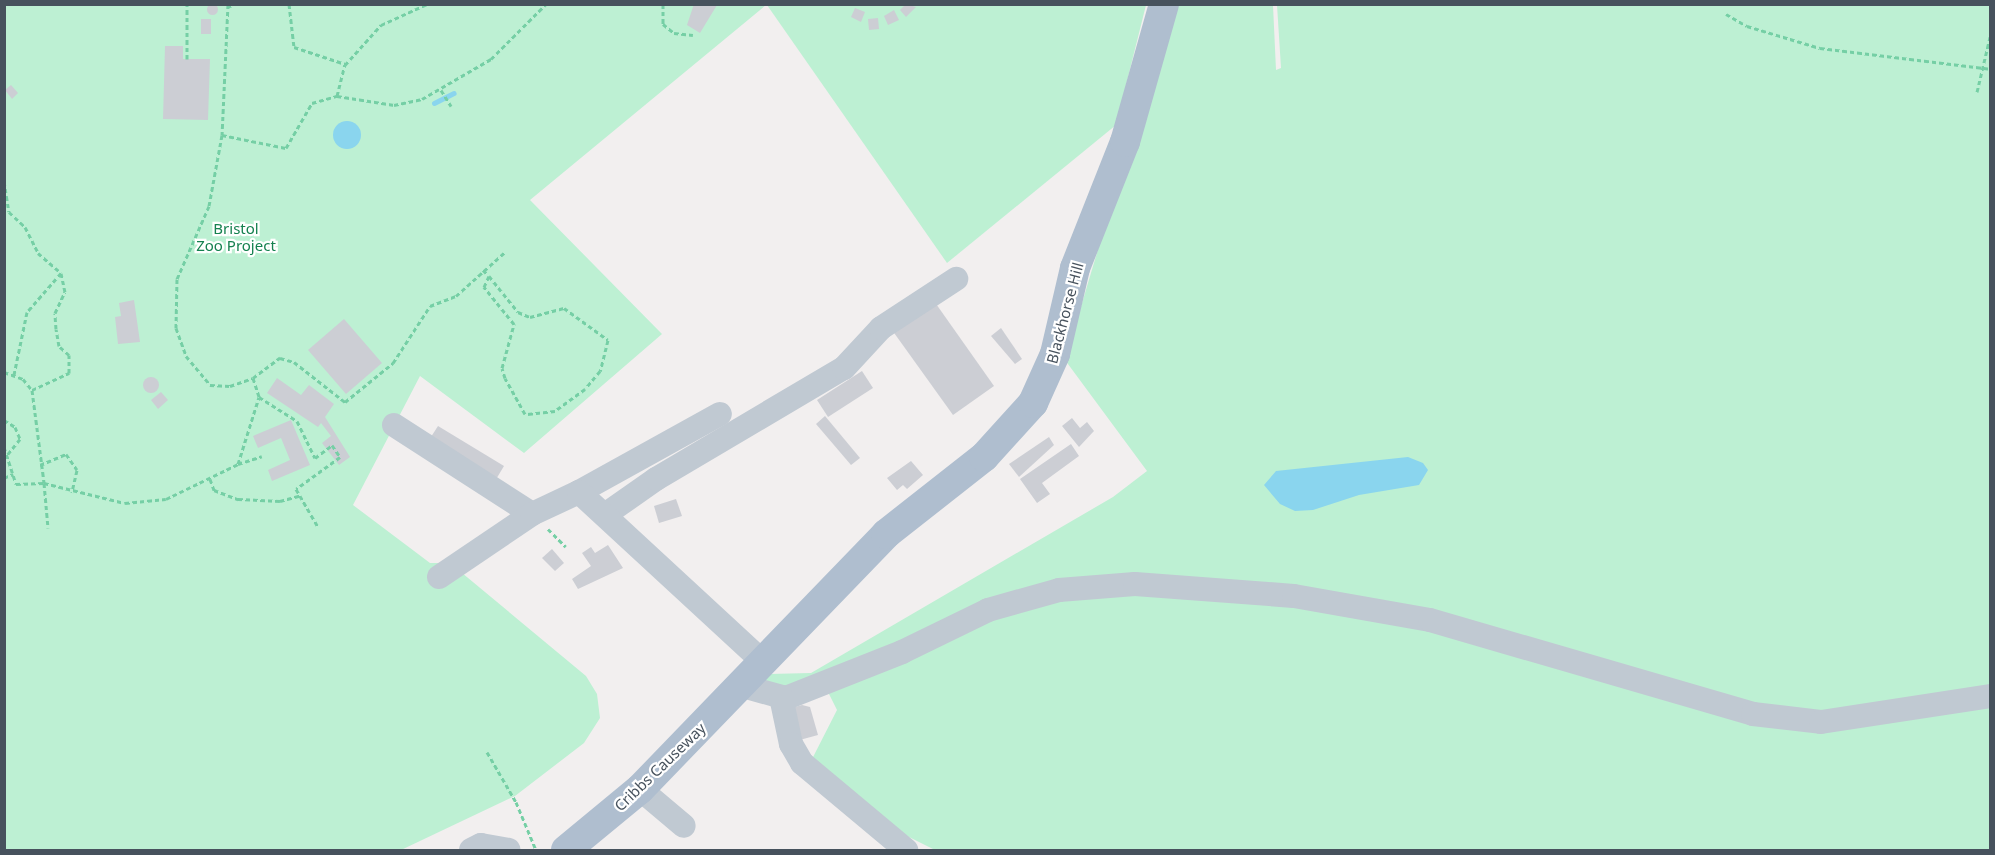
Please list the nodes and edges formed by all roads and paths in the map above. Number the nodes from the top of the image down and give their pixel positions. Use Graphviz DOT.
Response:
graph roads {
  1 [pos="187,4"];
  2 [pos="235,4"];
  3 [pos="289,4"];
  4 [pos="427,4"];
  5 [pos="546,4"];
  6 [pos="663,4"];
  7 [pos="1164,4"];
  8 [pos="227,6"];
  9 [pos="1726,14"];
  10 [pos="693,35"];
  11 [pos="1990,37"];
  12 [pos="187,59"];
  13 [pos="345,65"];
  14 [pos="1983,68"];
  15 [pos="1990,69"];
  16 [pos="442,92"];
  17 [pos="1977,92"];
  18 [pos="337,96"];
  19 [pos="451,106"];
  20 [pos="222,135"];
  21 [pos="4,182"];
  22 [pos="505,252"];
  23 [pos="483,270"];
  24 [pos="61,273"];
  25 [pos="489,276"];
  26 [pos="956,279"];
  27 [pos="4,372"];
  28 [pos="14,375"];
  29 [pos="253,378"];
  30 [pos="32,390"];
  31 [pos="259,397"];
  32 [pos="720,414"];
  33 [pos="4,420"];
  34 [pos="394,425"];
  35 [pos="4,447"];
  36 [pos="7,455"];
  37 [pos="262,456"];
  38 [pos="238,464"];
  39 [pos="40,465"];
  40 [pos="13,474"];
  41 [pos="4,478"];
  42 [pos="210,479"];
  43 [pos="44,483"];
  44 [pos="72,492"];
  45 [pos="579,492"];
  46 [pos="299,496"];
  47 [pos="532,514"];
  48 [pos="606,514"];
  49 [pos="318,527"];
  50 [pos="48,528"];
  51 [pos="566,546"];
  52 [pos="440,577"];
  53 [pos="761,660"];
  54 [pos="739,685"];
  55 [pos="1990,696"];
  56 [pos="781,698"];
  57 [pos="487,752"];
  58 [pos="640,789"];
  59 [pos="684,826"];
  60 [pos="571,849"];
  61 [pos="471,850"];
  62 [pos="509,850"];
  63 [pos="536,850"];
  64 [pos="906,850"];
  1 -- 12 [label="path"];
  2 -- 8 [label="path"];
  3 -- 13 [label="path"];
  4 -- 13 [label="path"];
  5 -- 16 [label="path"];
  6 -- 10 [label="path"];
  7 -- 53 [label="main road, Blackhorse Hill"];
  8 -- 20 [label="path"];
  9 -- 14 [label="path"];
  11 -- 14 [label="path"];
  13 -- 18 [label="path"];
  14 -- 15 [label="path"];
  14 -- 17 [label="path"];
  16 -- 18 [label="path"];
  16 -- 19 [label="path"];
  18 -- 20 [label="path"];
  20 -- 29 [label="path"];
  21 -- 24 [label="path"];
  22 -- 23 [label="path"];
  23 -- 25 [label="path"];
  23 -- 29 [label="path"];
  24 -- 28 [label="path"];
  24 -- 30 [label="path"];
  25 -- 25 [label="path"];
  26 -- 48 [label="street"];
  27 -- 28 [label="path"];
  28 -- 30 [label="path"];
  29 -- 31 [label="path"];
  30 -- 39 [label="path"];
  31 -- 38 [label="path"];
  31 -- 46 [label="path"];
  32 -- 45 [label="street"];
  33 -- 36 [label="path"];
  34 -- 47 [label="street"];
  35 -- 36 [label="path"];
  36 -- 40 [label="path"];
  37 -- 38 [label="path"];
  38 -- 42 [label="path"];
  39 -- 43 [label="path"];
  39 -- 44 [label="path"];
  40 -- 41 [label="path"];
  40 -- 43 [label="path"];
  42 -- 44 [label="path"];
  42 -- 46 [label="path"];
  43 -- 44 [label="path"];
  43 -- 50 [label="path"];
  45 -- 47 [label="street"];
  45 -- 48 [label="street"];
  46 -- 49 [label="path"];
  47 -- 51 [label="path"];
  47 -- 52 [label="street"];
  48 -- 53 [label="street"];
  53 -- 54 [label="main road, Blackhorse Hill"];
  54 -- 56 [label="street"];
  54 -- 58 [label="main road, Cribbs Causeway"];
  55 -- 56 [label="street"];
  56 -- 64 [label="street"];
  57 -- 63 [label="path"];
  58 -- 59 [label="street"];
  58 -- 60 [label="main road, Cribbs Causeway"];
  61 -- 62 [label="street"];
}
